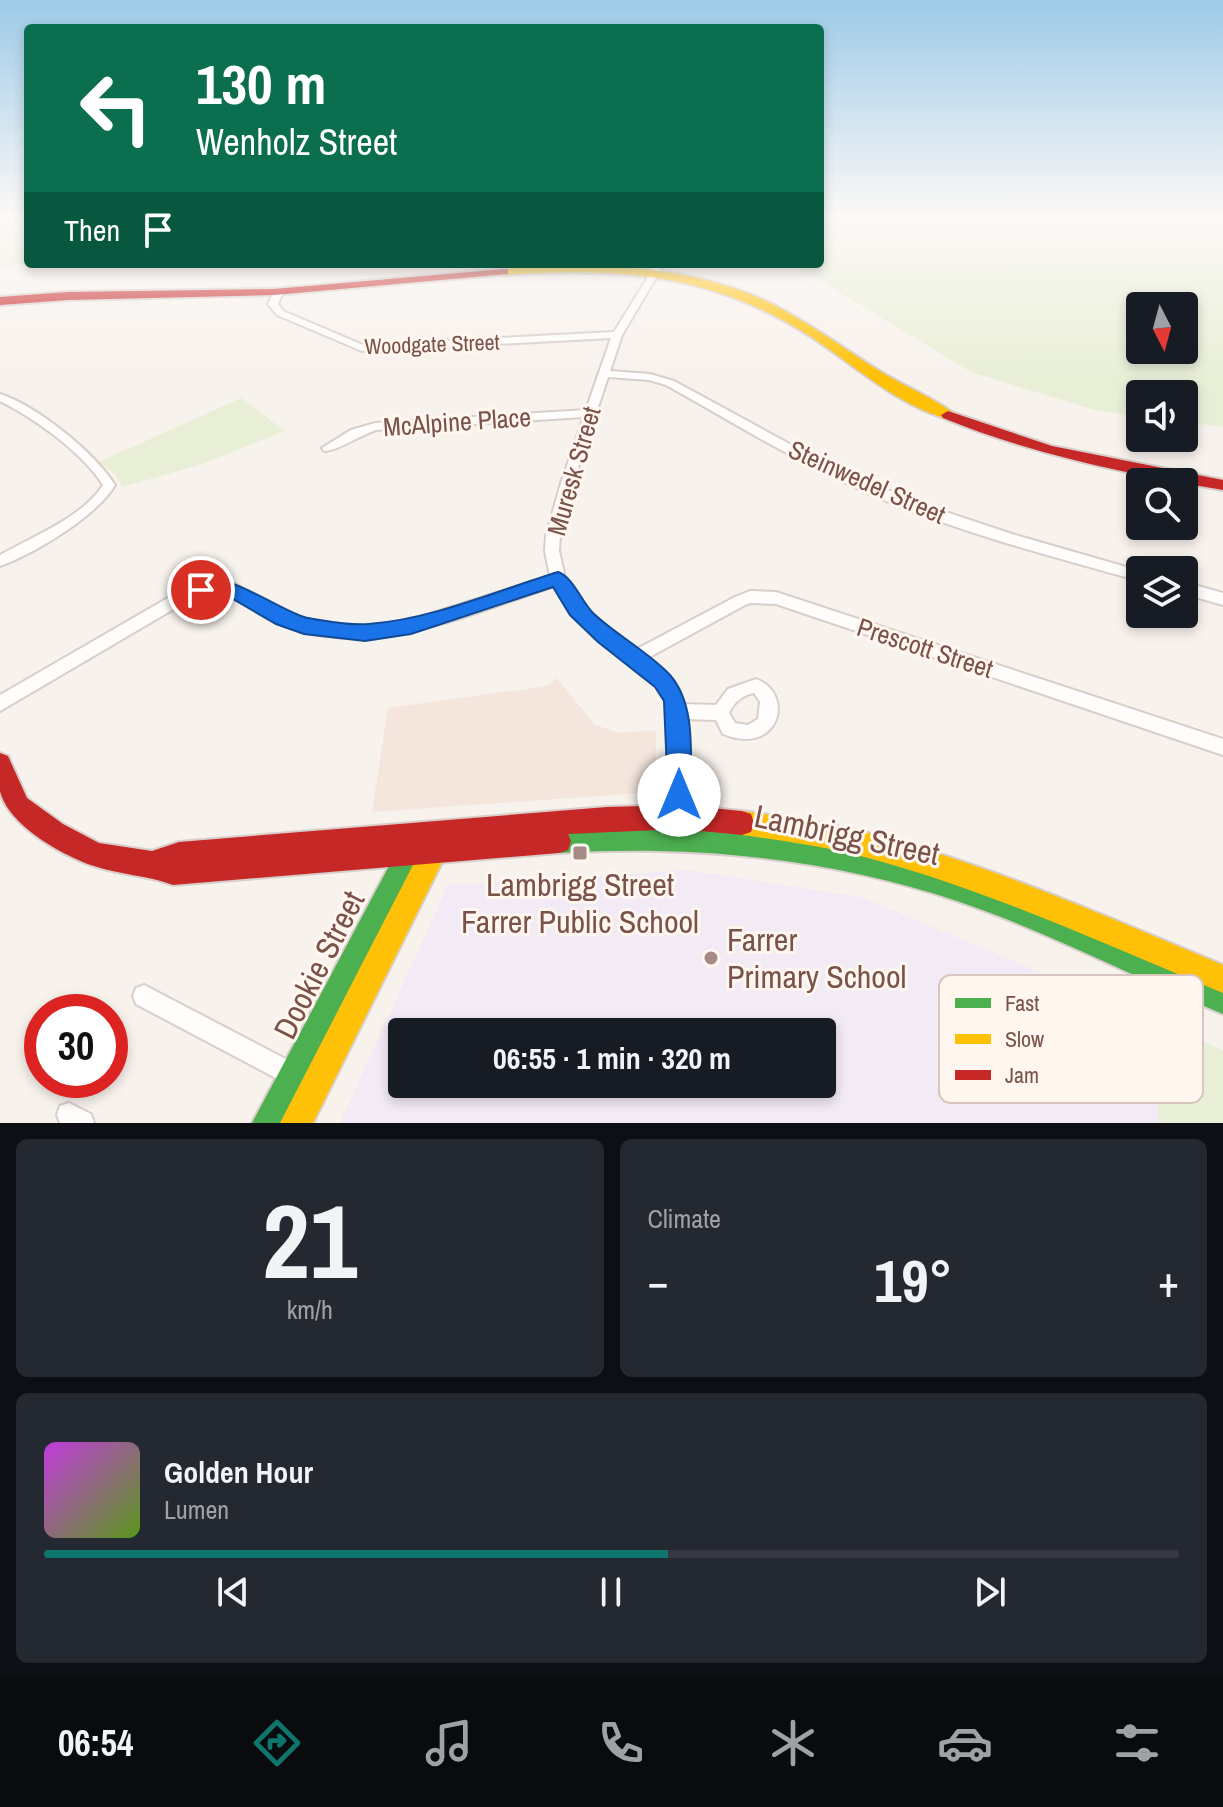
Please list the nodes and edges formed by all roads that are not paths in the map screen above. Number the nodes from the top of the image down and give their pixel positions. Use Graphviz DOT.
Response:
graph roads {
  1 [pos="548,268"];
  2 [pos="657,268"];
  3 [pos="663,268"];
  4 [pos="278,292"];
  5 [pos="0,301"];
  6 [pos="617,335"];
  7 [pos="603,374"];
  8 [pos="0,397"];
  9 [pos="590,413"];
  10 [pos="328,448"];
  11 [pos="1223,485"];
  12 [pos="0,561"];
  13 [pos="1126,572"];
  14 [pos="558,579"];
  15 [pos="1198,592"];
  16 [pos="1223,599"];
  17 [pos="635,658"];
  18 [pos="0,704"];
  19 [pos="677,711"];
  20 [pos="721,713"];
  21 [pos="1223,747"];
  22 [pos="0,764"];
  23 [pos="680,826"];
  24 [pos="443,832"];
  25 [pos="420,833"];
  26 [pos="433,851"];
  27 [pos="410,853"];
  28 [pos="152,864"];
  29 [pos="1163,975"];
  30 [pos="1223,979"];
  31 [pos="1203,992"];
  32 [pos="144,996"];
  33 [pos="1223,1000"];
  34 [pos="295,1076"];
  35 [pos="268,1123"];
  36 [pos="296,1123"];
  1 -- 4 [label="street"];
  2 -- 6 [label="street, Muresk Street"];
  3 -- 11 [label="street"];
  4 -- 5 [label="street"];
  4 -- 6 [label="street, Woodgate Street"];
  6 -- 7 [label="street, Muresk Street"];
  7 -- 9 [label="street, Muresk Street"];
  7 -- 13 [label="street, Steinwedel Street"];
  8 -- 12 [label="street"];
  9 -- 10 [label="street, McAlpine Place"];
  9 -- 14 [label="street, Muresk Street"];
  14 -- 17 [label="street, Muresk Street"];
  14 -- 18 [label="street"];
  15 -- 16 [label="street"];
  17 -- 19 [label="street, Muresk Street"];
  17 -- 21 [label="street, Prescott Street"];
  19 -- 20 [label="street"];
  19 -- 23 [label="street, Muresk Street"];
  22 -- 28 [label="street, Lambrigg Street"];
  23 -- 24 [label="street, Lambrigg Street"];
  23 -- 26 [label="street, Lambrigg Street"];
  23 -- 29 [label="street, Lambrigg Street"];
  23 -- 30 [label="street, Lambrigg Street"];
  24 -- 25 [label="street, Lambrigg Street"];
  24 -- 26 [label="street, Dookie Street"];
  25 -- 27 [label="street, Dookie Street"];
  25 -- 28 [label="street, Lambrigg Street"];
  26 -- 27 [label="street, Lambrigg Street"];
  26 -- 36 [label="street, Dookie Street"];
  27 -- 28 [label="street, Lambrigg Street"];
  27 -- 34 [label="street, Dookie Street"];
  31 -- 33 [label="street, Lambrigg Street"];
  32 -- 34 [label="street"];
  34 -- 35 [label="street, Dookie Street"];
}
